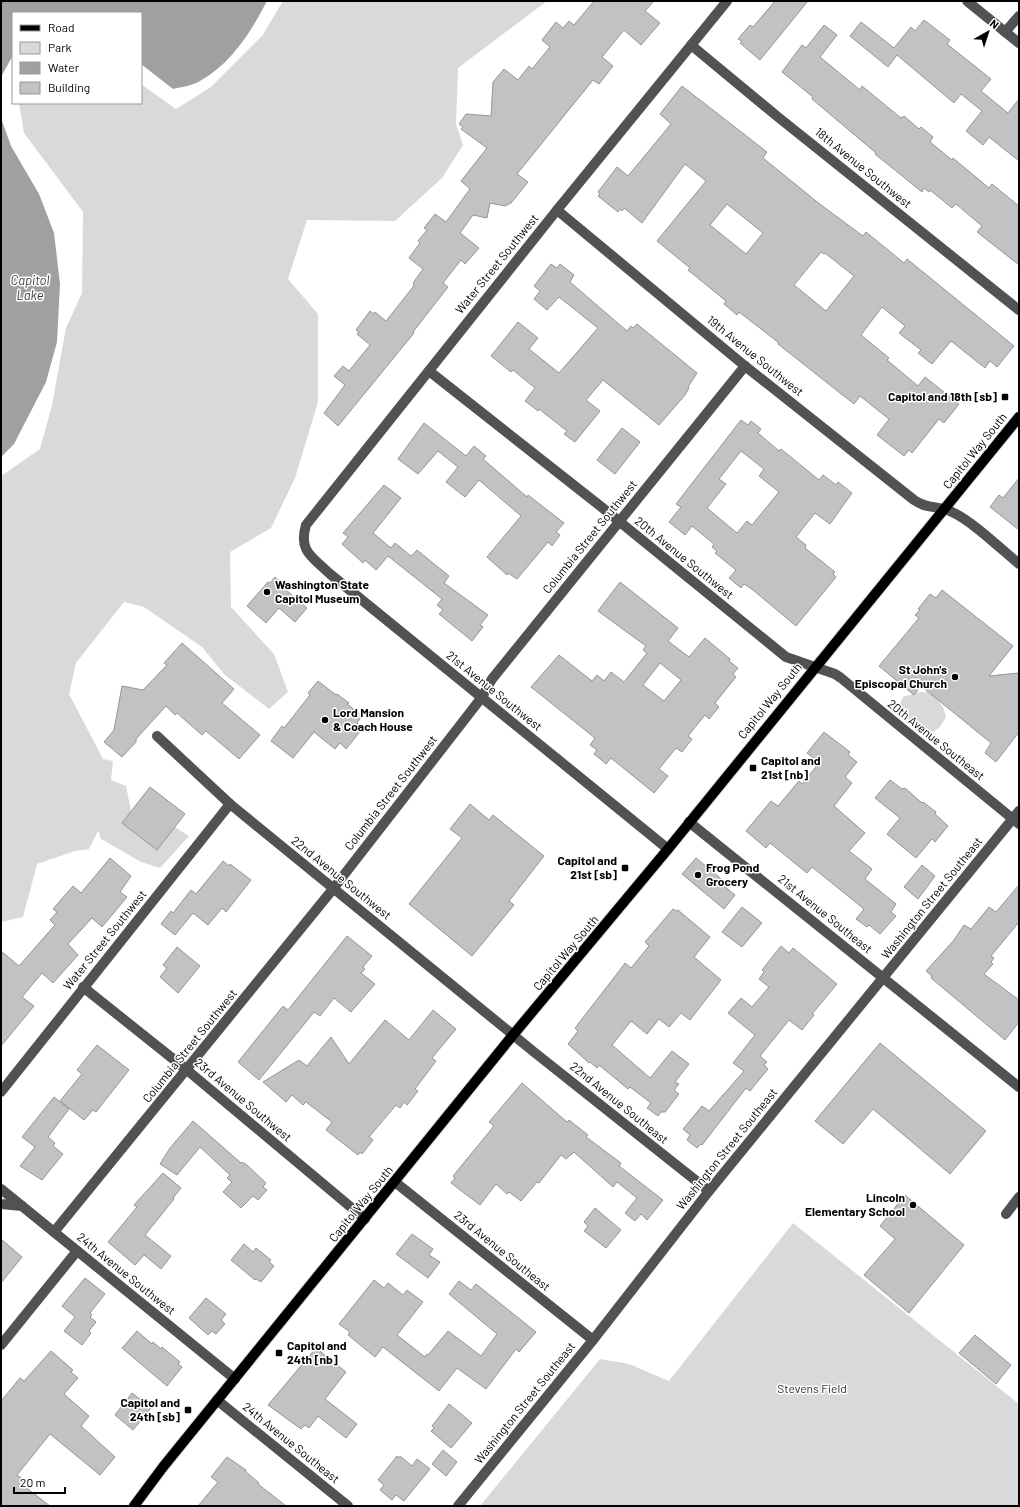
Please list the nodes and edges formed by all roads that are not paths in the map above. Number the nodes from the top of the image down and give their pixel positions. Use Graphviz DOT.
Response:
graph roads {
  1 [pos="727,1"];
  2 [pos="967,1"];
  3 [pos="1019,16"];
  4 [pos="1005,32"];
  5 [pos="1019,43"];
  6 [pos="692,45"];
  7 [pos="557,210"];
  8 [pos="1019,310"];
  9 [pos="745,366"];
  10 [pos="429,371"];
  11 [pos="1019,417"];
  12 [pos="944,509"];
  13 [pos="619,522"];
  14 [pos="306,550"];
  15 [pos="1019,564"];
  16 [pos="814,668"];
  17 [pos="482,697"];
  18 [pos="157,736"];
  19 [pos="230,804"];
  20 [pos="1017,818"];
  21 [pos="689,822"];
  22 [pos="668,849"];
  23 [pos="333,889"];
  24 [pos="884,978"];
  25 [pos="83,988"];
  26 [pos="513,1035"];
  27 [pos="187,1070"];
  28 [pos="1019,1087"];
  29 [pos="1,1092"];
  30 [pos="395,1182"];
  31 [pos="1,1189"];
  32 [pos="708,1191"];
  33 [pos="1019,1197"];
  34 [pos="1,1204"];
  35 [pos="22,1206"];
  36 [pos="1006,1214"];
  37 [pos="365,1220"];
  38 [pos="54,1232"];
  39 [pos="77,1251"];
  40 [pos="593,1340"];
  41 [pos="1,1345"];
  42 [pos="234,1379"];
  43 [pos="217,1400"];
  44 [pos="134,1506"];
  45 [pos="348,1506"];
  46 [pos="458,1506"];
  1 -- 6 [label="street, Water Street Southwest"];
  2 -- 4 [label="street"];
  3 -- 4 [label="street"];
  4 -- 5 [label="street"];
  6 -- 7 [label="street, Water Street Southwest"];
  6 -- 8 [label="street, 18th Avenue Southwest"];
  7 -- 9 [label="street, 19th Avenue Southwest"];
  7 -- 10 [label="street, Water Street Southwest"];
  9 -- 12 [label="street, 19th Avenue Southwest"];
  9 -- 13 [label="street, Columbia Street Southwest"];
  10 -- 13 [label="street, 20th Avenue Southwest"];
  10 -- 14 [label="street, Water Street Southwest"];
  11 -- 12 [label="main road, Capitol Way South"];
  12 -- 15 [label="street, 19th Avenue Southwest"];
  12 -- 16 [label="main road, Capitol Way South"];
  13 -- 16 [label="street, 20th Avenue Southwest"];
  13 -- 17 [label="street, Columbia Street Southwest"];
  14 -- 17 [label="street, 21st Avenue Southwest"];
  16 -- 20 [label="street, 20th Avenue Southeast"];
  16 -- 21 [label="main road, Capitol Way South"];
  17 -- 22 [label="street, 21st Avenue Southwest"];
  17 -- 23 [label="street, Columbia Street Southwest"];
  18 -- 19 [label="street, 22nd Avenue Southwest"];
  19 -- 23 [label="street, 22nd Avenue Southwest"];
  19 -- 25 [label="street, Water Street Southwest"];
  20 -- 24 [label="street, Washington Street Southeast"];
  21 -- 22 [label="main road, Capitol Way South"];
  21 -- 24 [label="street, 21st Avenue Southeast"];
  22 -- 26 [label="main road, Capitol Way South"];
  23 -- 26 [label="street, 22nd Avenue Southwest"];
  23 -- 27 [label="street, Columbia Street Southwest"];
  24 -- 28 [label="street, 21st Avenue Southeast"];
  24 -- 32 [label="street, Washington Street Southeast"];
  25 -- 27 [label="street, 23rd Avenue Southwest"];
  25 -- 29 [label="street, Water Street Southwest"];
  26 -- 30 [label="main road, Capitol Way South"];
  26 -- 32 [label="street, 22nd Avenue Southeast"];
  27 -- 37 [label="street, 23rd Avenue Southwest"];
  27 -- 38 [label="street, Columbia Street Southwest"];
  30 -- 37 [label="main road, Capitol Way South"];
  30 -- 40 [label="street, 23rd Avenue Southeast"];
  31 -- 35 [label="street, 24th Avenue Southwest"];
  32 -- 40 [label="street, Washington Street Southeast"];
  33 -- 36 [label="street"];
  34 -- 35 [label="street"];
  35 -- 38 [label="street, 24th Avenue Southwest"];
  37 -- 42 [label="main road, Capitol Way South"];
  38 -- 39 [label="street, 24th Avenue Southwest"];
  39 -- 41 [label="street"];
  39 -- 42 [label="street, 24th Avenue Southwest"];
  40 -- 46 [label="street, Washington Street Southeast"];
  42 -- 43 [label="main road, Capitol Way South"];
  43 -- 44 [label="main road, Capitol Way South"];
  43 -- 45 [label="street, 24th Avenue Southeast"];
}
